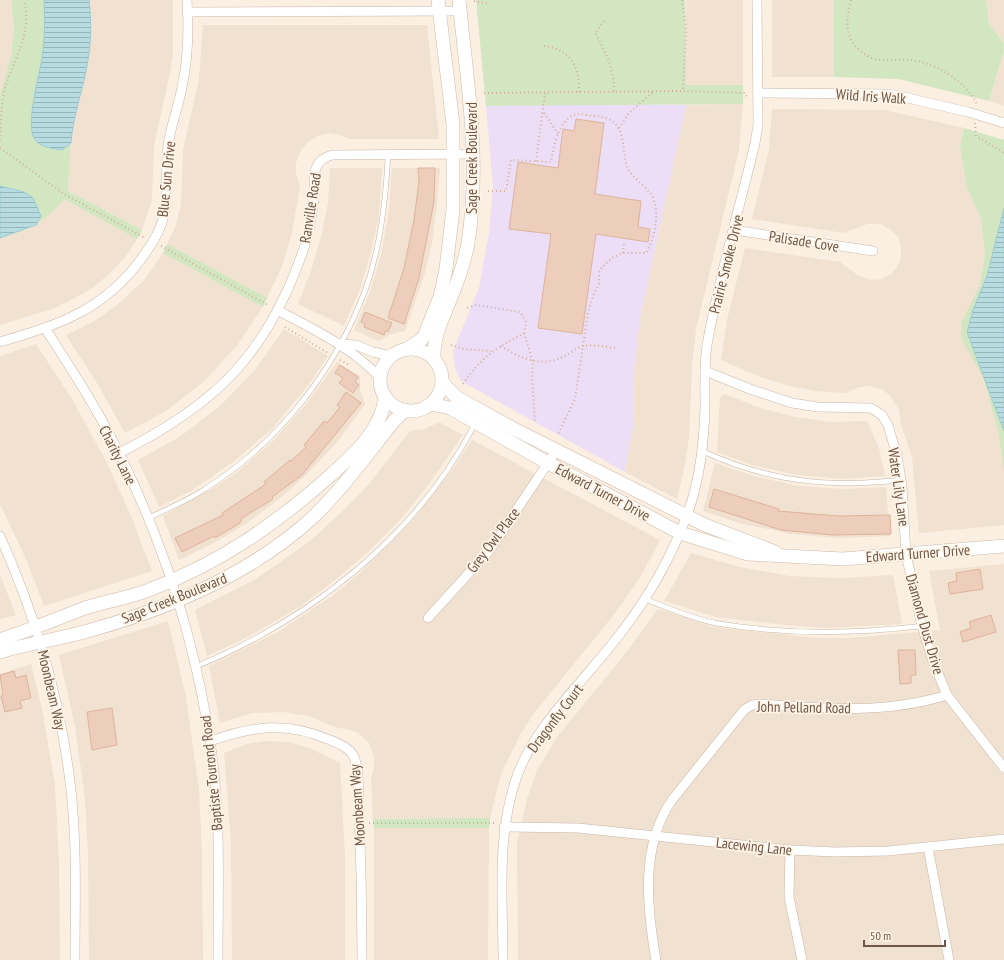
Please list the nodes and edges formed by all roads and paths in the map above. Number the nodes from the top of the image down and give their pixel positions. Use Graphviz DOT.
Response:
graph roads {
  1 [pos="24,0"];
  2 [pos="186,0"];
  3 [pos="682,0"];
  4 [pos="757,0"];
  5 [pos="851,0"];
  6 [pos="474,1"];
  7 [pos="490,4"];
  8 [pos="439,5"];
  9 [pos="460,5"];
  10 [pos="187,12"];
  11 [pos="604,21"];
  12 [pos="544,46"];
  13 [pos="683,91"];
  14 [pos="579,92"];
  15 [pos="614,92"];
  16 [pos="653,92"];
  17 [pos="484,93"];
  18 [pos="545,93"];
  19 [pos="758,97"];
  20 [pos="543,112"];
  21 [pos="976,115"];
  22 [pos="1004,123"];
  23 [pos="619,128"];
  24 [pos="558,134"];
  25 [pos="0,140"];
  26 [pos="0,148"];
  27 [pos="1004,153"];
  28 [pos="388,154"];
  29 [pos="454,154"];
  30 [pos="474,154"];
  31 [pos="536,161"];
  32 [pos="488,191"];
  33 [pos="734,230"];
  34 [pos="153,242"];
  35 [pos="624,244"];
  36 [pos="873,251"];
  37 [pos="623,253"];
  38 [pos="467,308"];
  39 [pos="279,310"];
  40 [pos="274,319"];
  41 [pos="45,328"];
  42 [pos="524,333"];
  43 [pos="0,342"];
  44 [pos="340,344"];
  45 [pos="451,345"];
  46 [pos="501,346"];
  47 [pos="583,346"];
  48 [pos="615,348"];
  49 [pos="407,349"];
  50 [pos="492,351"];
  51 [pos="334,356"];
  52 [pos="391,356"];
  53 [pos="434,359"];
  54 [pos="533,362"];
  55 [pos="356,369"];
  56 [pos="705,371"];
  57 [pos="380,379"];
  58 [pos="442,382"];
  59 [pos="463,384"];
  60 [pos="385,396"];
  61 [pos="430,404"];
  62 [pos="405,410"];
  63 [pos="479,417"];
  64 [pos="535,422"];
  65 [pos="558,434"];
  66 [pos="702,451"];
  67 [pos="119,453"];
  68 [pos="550,460"];
  69 [pos="900,480"];
  70 [pos="148,518"];
  71 [pos="683,525"];
  72 [pos="0,536"];
  73 [pos="1004,546"];
  74 [pos="906,554"];
  75 [pos="784,555"];
  76 [pos="174,591"];
  77 [pos="645,599"];
  78 [pos="428,618"];
  79 [pos="922,626"];
  80 [pos="39,635"];
  81 [pos="0,640"];
  82 [pos="0,652"];
  83 [pos="194,667"];
  84 [pos="947,695"];
  85 [pos="210,741"];
  86 [pos="1004,768"];
  87 [pos="360,823"];
  88 [pos="504,827"];
  89 [pos="654,835"];
  90 [pos="1004,839"];
  91 [pos="928,847"];
  92 [pos="790,850"];
  93 [pos="75,960"];
  94 [pos="218,960"];
  95 [pos="362,960"];
  96 [pos="503,960"];
  97 [pos="656,960"];
  98 [pos="802,960"];
  99 [pos="949,960"];
  1 -- 25 [label="path"];
  2 -- 10 [label="street, Blue Sun Drive"];
  3 -- 13 [label="path"];
  4 -- 19 [label="street, Prairie Smoke Drive"];
  5 -- 21 [label="path"];
  6 -- 7 [label="path"];
  8 -- 9 [label="street"];
  8 -- 10 [label="street"];
  8 -- 29 [label="street, Sage Creek Boulevard"];
  9 -- 30 [label="street, Sage Creek Boulevard"];
  10 -- 34 [label="street, Blue Sun Drive"];
  11 -- 15 [label="path"];
  12 -- 14 [label="path"];
  13 -- 16 [label="path"];
  13 -- 19 [label="path"];
  14 -- 15 [label="path"];
  14 -- 18 [label="path"];
  15 -- 16 [label="path"];
  16 -- 23 [label="path"];
  17 -- 18 [label="path"];
  18 -- 20 [label="path"];
  19 -- 21 [label="street, Wild Iris Walk"];
  19 -- 33 [label="street, Prairie Smoke Drive"];
  20 -- 24 [label="path"];
  20 -- 31 [label="path"];
  21 -- 22 [label="street, Wild Iris Walk"];
  21 -- 27 [label="path"];
  23 -- 24 [label="path"];
  23 -- 37 [label="path"];
  24 -- 31 [label="path"];
  26 -- 34 [label="path"];
  28 -- 29 [label="street, Ranville Road"];
  28 -- 39 [label="street, Ranville Road"];
  28 -- 44 [label="lane"];
  29 -- 30 [label="street, Ranville Road"];
  29 -- 49 [label="street, Sage Creek Boulevard"];
  30 -- 53 [label="street, Sage Creek Boulevard"];
  31 -- 32 [label="path"];
  33 -- 36 [label="street, Palisade Cove"];
  33 -- 56 [label="street, Prairie Smoke Drive"];
  34 -- 40 [label="path"];
  34 -- 41 [label="street, Blue Sun Drive"];
  35 -- 37 [label="path"];
  37 -- 47 [label="path"];
  38 -- 42 [label="path"];
  39 -- 40 [label="street, Ranville Road"];
  39 -- 44 [label="street"];
  40 -- 51 [label="path"];
  40 -- 67 [label="street, Ranville Road"];
  41 -- 43 [label="street, Blue Sun Drive"];
  41 -- 67 [label="street, Charity Lane"];
  42 -- 46 [label="path"];
  42 -- 54 [label="path"];
  44 -- 51 [label="lane"];
  44 -- 52 [label="street"];
  44 -- 57 [label="street"];
  45 -- 50 [label="path"];
  46 -- 50 [label="path"];
  46 -- 54 [label="path"];
  47 -- 48 [label="path"];
  47 -- 54 [label="path"];
  47 -- 65 [label="path"];
  49 -- 52 [label="street"];
  49 -- 53 [label="street"];
  50 -- 59 [label="path"];
  51 -- 55 [label="path"];
  51 -- 70 [label="lane"];
  52 -- 57 [label="street"];
  53 -- 58 [label="street"];
  54 -- 64 [label="path"];
  56 -- 66 [label="street, Prairie Smoke Drive"];
  56 -- 69 [label="street, Water Lily Lane"];
  57 -- 60 [label="street"];
  58 -- 61 [label="street"];
  58 -- 63 [label="street, Edward Turner Drive"];
  60 -- 62 [label="street"];
  60 -- 76 [label="street, Sage Creek Boulevard"];
  61 -- 62 [label="street"];
  61 -- 63 [label="street, Edward Turner Drive"];
  62 -- 76 [label="street, Sage Creek Boulevard"];
  63 -- 68 [label="street, Edward Turner Drive"];
  63 -- 71 [label="street, Edward Turner Drive"];
  63 -- 83 [label="lane"];
  66 -- 69 [label="lane"];
  66 -- 71 [label="street, Prairie Smoke Drive"];
  67 -- 70 [label="street, Charity Lane"];
  68 -- 71 [label="street, Edward Turner Drive"];
  68 -- 78 [label="street, Grey Owl Place"];
  69 -- 74 [label="street, Water Lily Lane"];
  70 -- 76 [label="street, Charity Lane"];
  71 -- 75 [label="street, Edward Turner Drive"];
  71 -- 75 [label="street, Edward Turner Drive"];
  71 -- 77 [label="street, Dragonfly Court"];
  72 -- 80 [label="street"];
  73 -- 74 [label="street, Edward Turner Drive"];
  74 -- 75 [label="street, Edward Turner Drive"];
  74 -- 79 [label="street, Diamond Dust Drive"];
  76 -- 80 [label="street, Sage Creek Boulevard"];
  76 -- 80 [label="street, Sage Creek Boulevard"];
  76 -- 83 [label="street, Baptiste Tourond Road"];
  77 -- 79 [label="lane"];
  77 -- 88 [label="street, Dragonfly Court"];
  79 -- 84 [label="street, Diamond Dust Drive"];
  80 -- 81 [label="street, Sage Creek Boulevard"];
  80 -- 82 [label="street, Sage Creek Boulevard"];
  80 -- 93 [label="street, Moonbeam Way"];
  83 -- 85 [label="street, Baptiste Tourond Road"];
  84 -- 86 [label="street, Diamond Dust Drive"];
  84 -- 89 [label="street, John Pelland Road"];
  85 -- 87 [label="street, Moonbeam Way"];
  85 -- 94 [label="street, Baptiste Tourond Road"];
  87 -- 88 [label="path"];
  87 -- 95 [label="street, Moonbeam Way"];
  88 -- 89 [label="street, Lacewing Lane"];
  88 -- 96 [label="street, Dragonfly Court"];
  89 -- 92 [label="street, Lacewing Lane"];
  89 -- 97 [label="street"];
  90 -- 91 [label="street, Lacewing Lane"];
  91 -- 92 [label="street, Lacewing Lane"];
  91 -- 99 [label="street"];
  92 -- 98 [label="street"];
}
